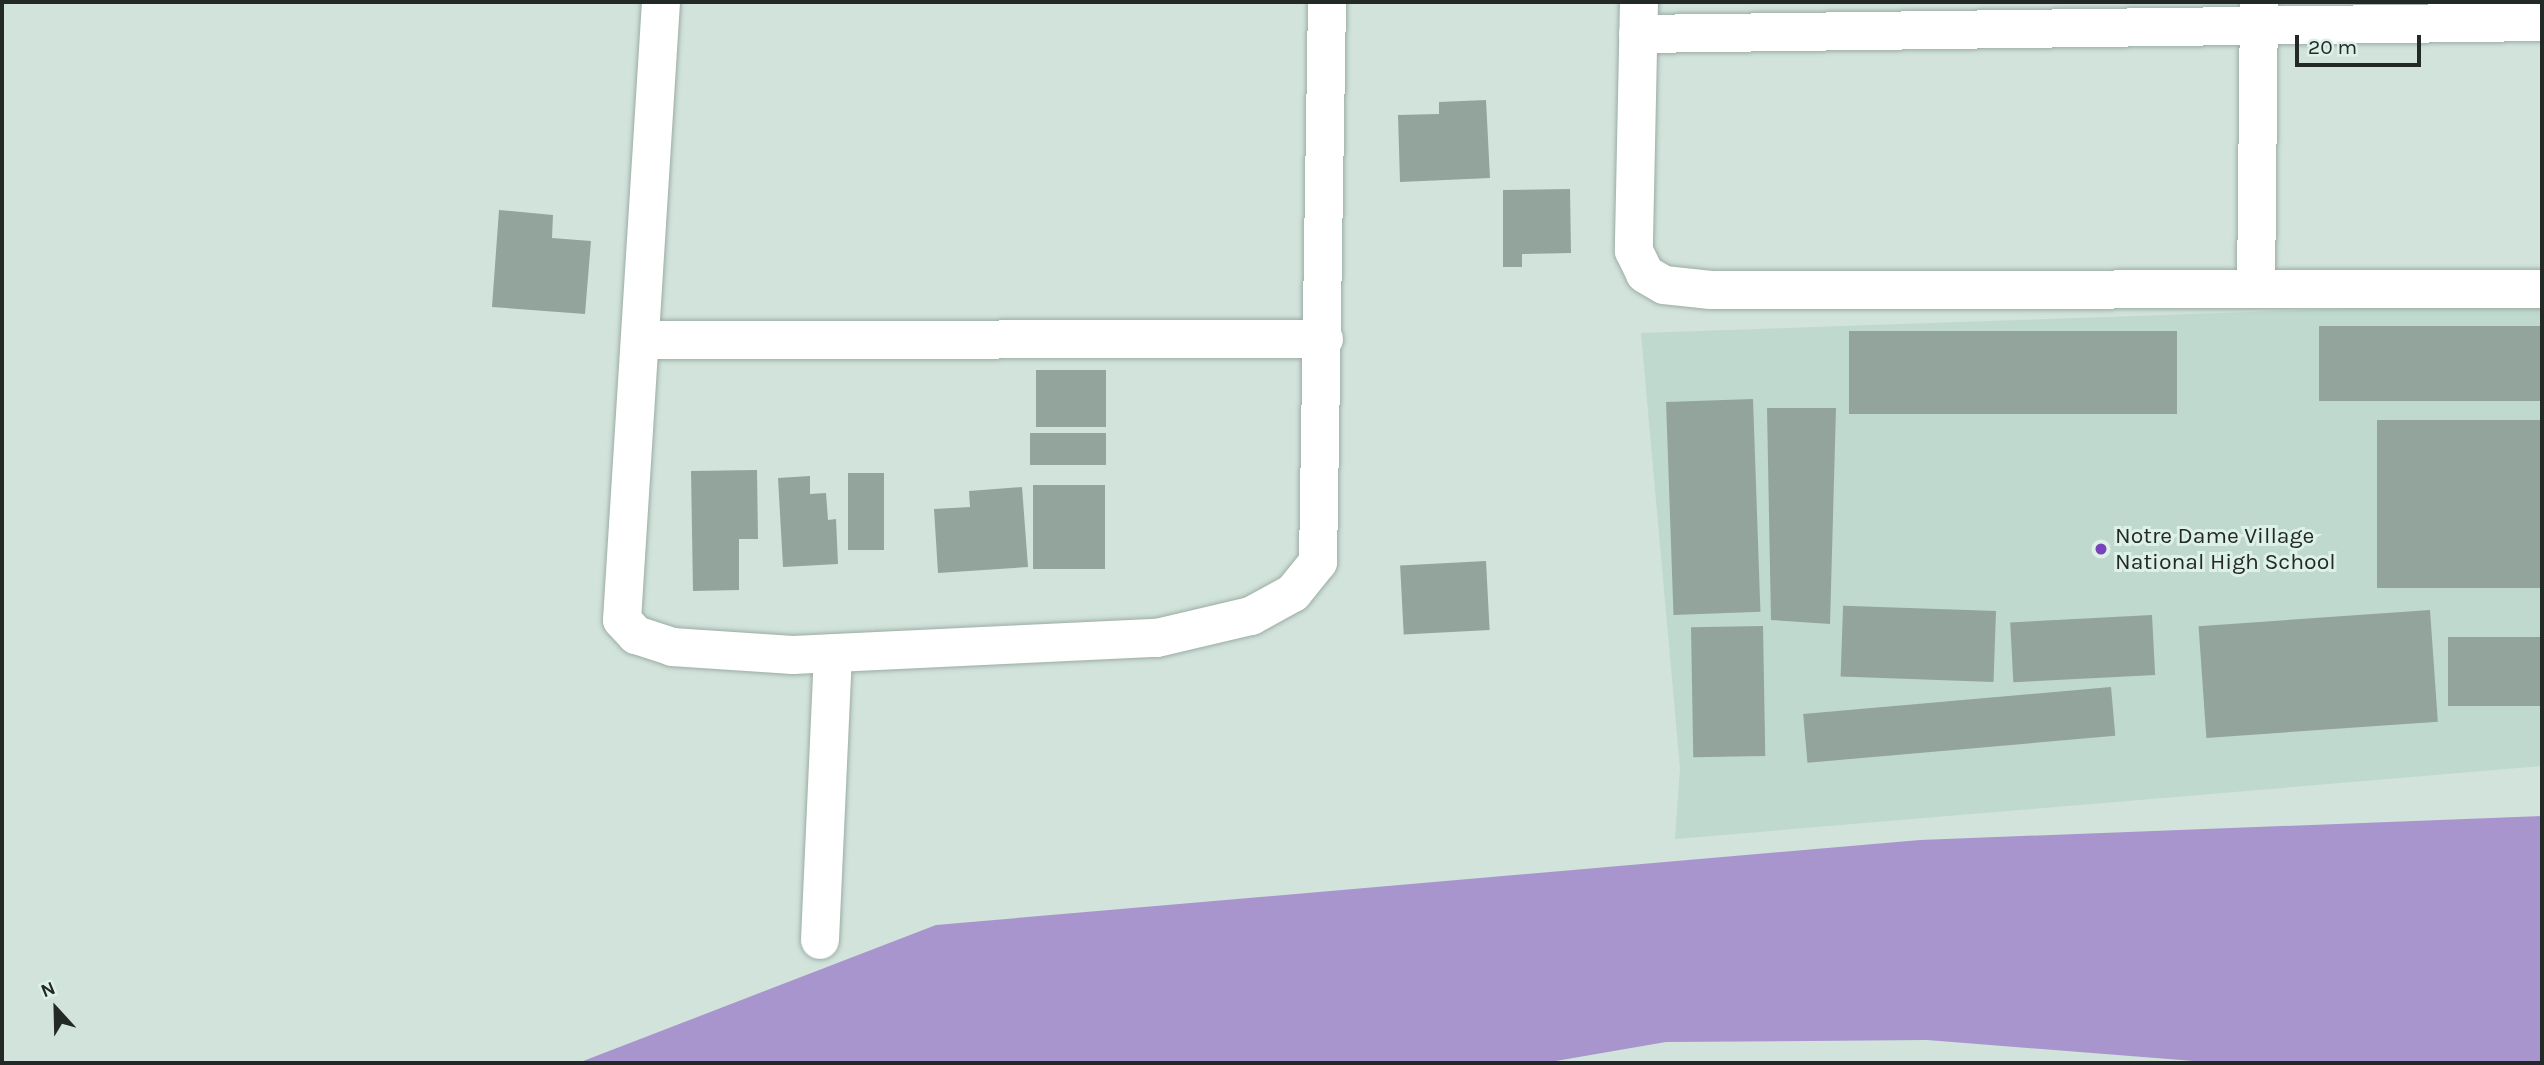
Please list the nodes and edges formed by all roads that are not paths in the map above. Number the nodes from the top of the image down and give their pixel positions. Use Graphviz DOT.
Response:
graph roads {
  1 [pos="661,2"];
  2 [pos="1327,2"];
  3 [pos="2259,14"];
  4 [pos="1638,18"];
  5 [pos="2542,22"];
  6 [pos="2256,289"];
  7 [pos="2542,289"];
  8 [pos="1324,339"];
  9 [pos="643,340"];
  10 [pos="833,653"];
  11 [pos="820,940"];
  1 -- 9 [label="street"];
  2 -- 8 [label="street"];
  3 -- 4 [label="street"];
  3 -- 5 [label="street"];
  3 -- 6 [label="street"];
  4 -- 6 [label="street"];
  6 -- 7 [label="street"];
  8 -- 9 [label="street"];
  8 -- 10 [label="street"];
  9 -- 10 [label="street"];
  10 -- 11 [label="street"];
}
